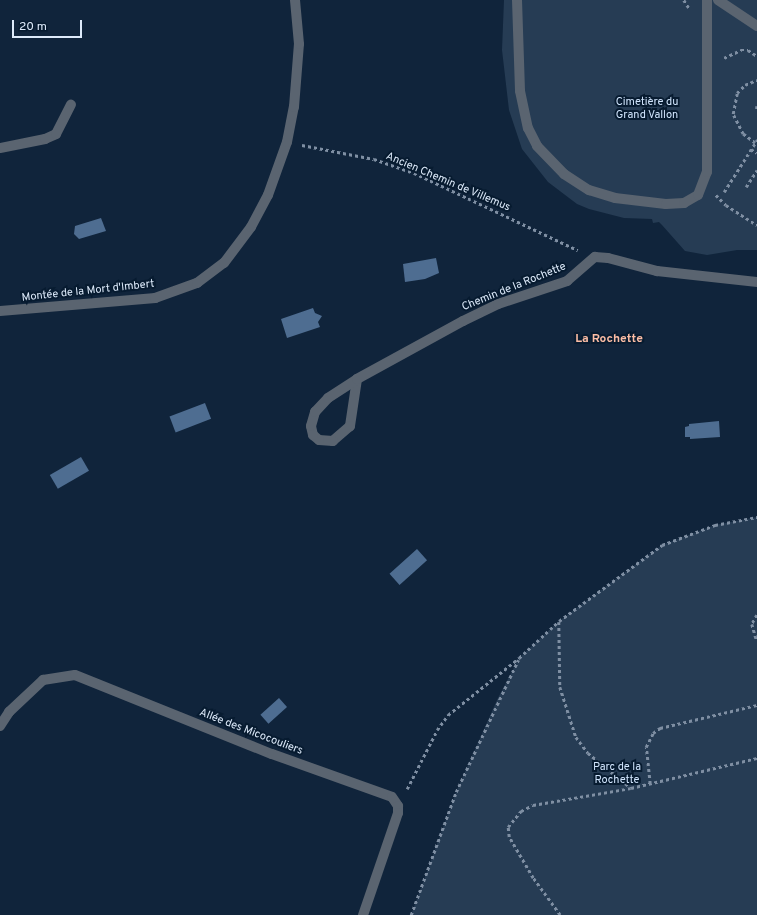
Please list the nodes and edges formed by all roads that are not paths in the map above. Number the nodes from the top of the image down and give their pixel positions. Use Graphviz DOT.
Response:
graph roads {
  1 [pos="295,0"];
  2 [pos="517,0"];
  3 [pos="707,0"];
  4 [pos="718,0"];
  5 [pos="757,26"];
  6 [pos="71,105"];
  7 [pos="0,148"];
  8 [pos="757,282"];
  9 [pos="0,311"];
  10 [pos="357,379"];
  11 [pos="0,726"];
  12 [pos="363,915"];
  1 -- 9 [label="street, Montée de la Mort d'Imbert"];
  2 -- 3 [label="street"];
  4 -- 5 [label="street"];
  6 -- 7 [label="street"];
  8 -- 10 [label="street, Chemin de la Rochette"];
  10 -- 10 [label="street, Chemin de la Rochette"];
  11 -- 12 [label="street, Allée des Micocouliers"];
}
